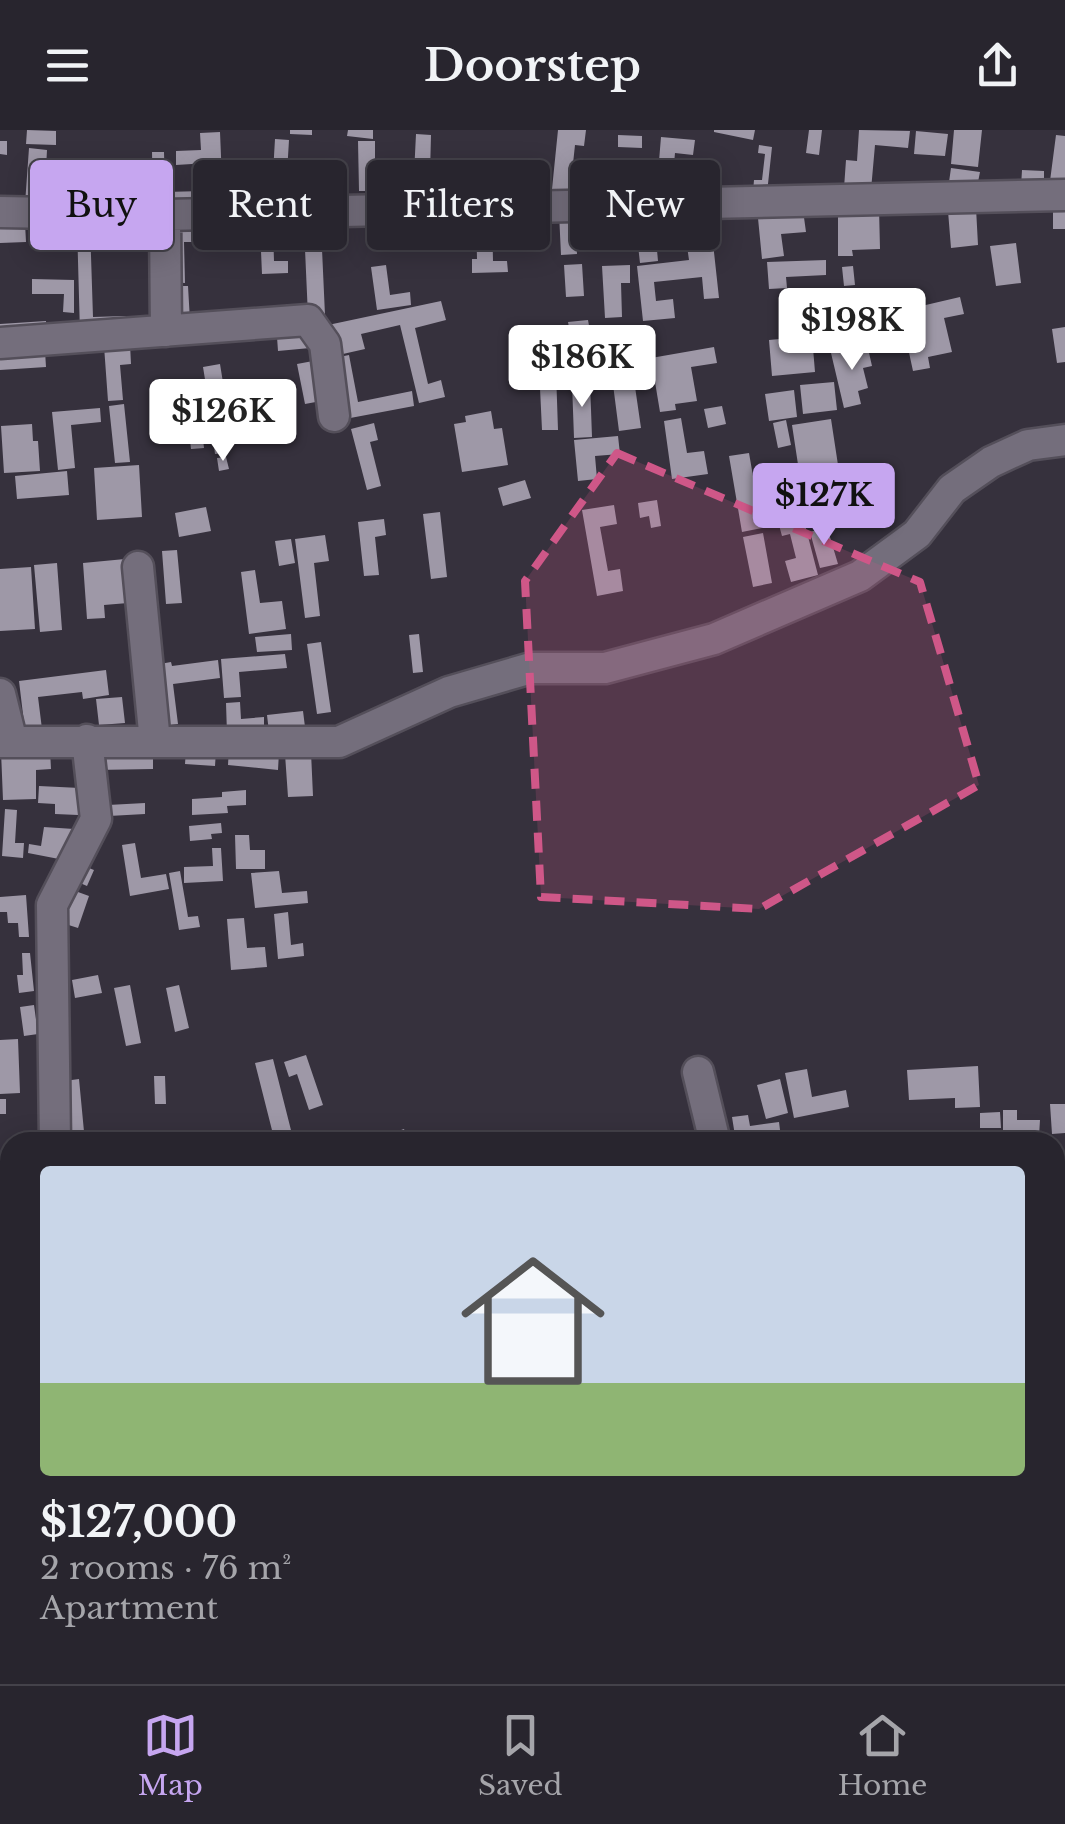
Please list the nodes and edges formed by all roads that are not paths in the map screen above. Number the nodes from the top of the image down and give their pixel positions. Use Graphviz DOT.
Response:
graph roads {
  1 [pos="1065,196"];
  2 [pos="0,212"];
  3 [pos="30,213"];
  4 [pos="173,215"];
  5 [pos="165,250"];
  6 [pos="166,331"];
  7 [pos="0,343"];
  8 [pos="334,416"];
  9 [pos="1065,440"];
  10 [pos="138,566"];
  11 [pos="0,694"];
  12 [pos="87,740"];
  13 [pos="6,742"];
  14 [pos="155,742"];
  15 [pos="698,1072"];
  16 [pos="55,1132"];
  17 [pos="713,1132"];
  1 -- 4 [label="street"];
  2 -- 3 [label="street"];
  5 -- 6 [label="street"];
  6 -- 7 [label="street"];
  6 -- 8 [label="street"];
  9 -- 14 [label="street"];
  10 -- 14 [label="street"];
  11 -- 13 [label="street"];
  12 -- 13 [label="street"];
  12 -- 14 [label="street"];
  12 -- 16 [label="street"];
  15 -- 17 [label="street"];
}
